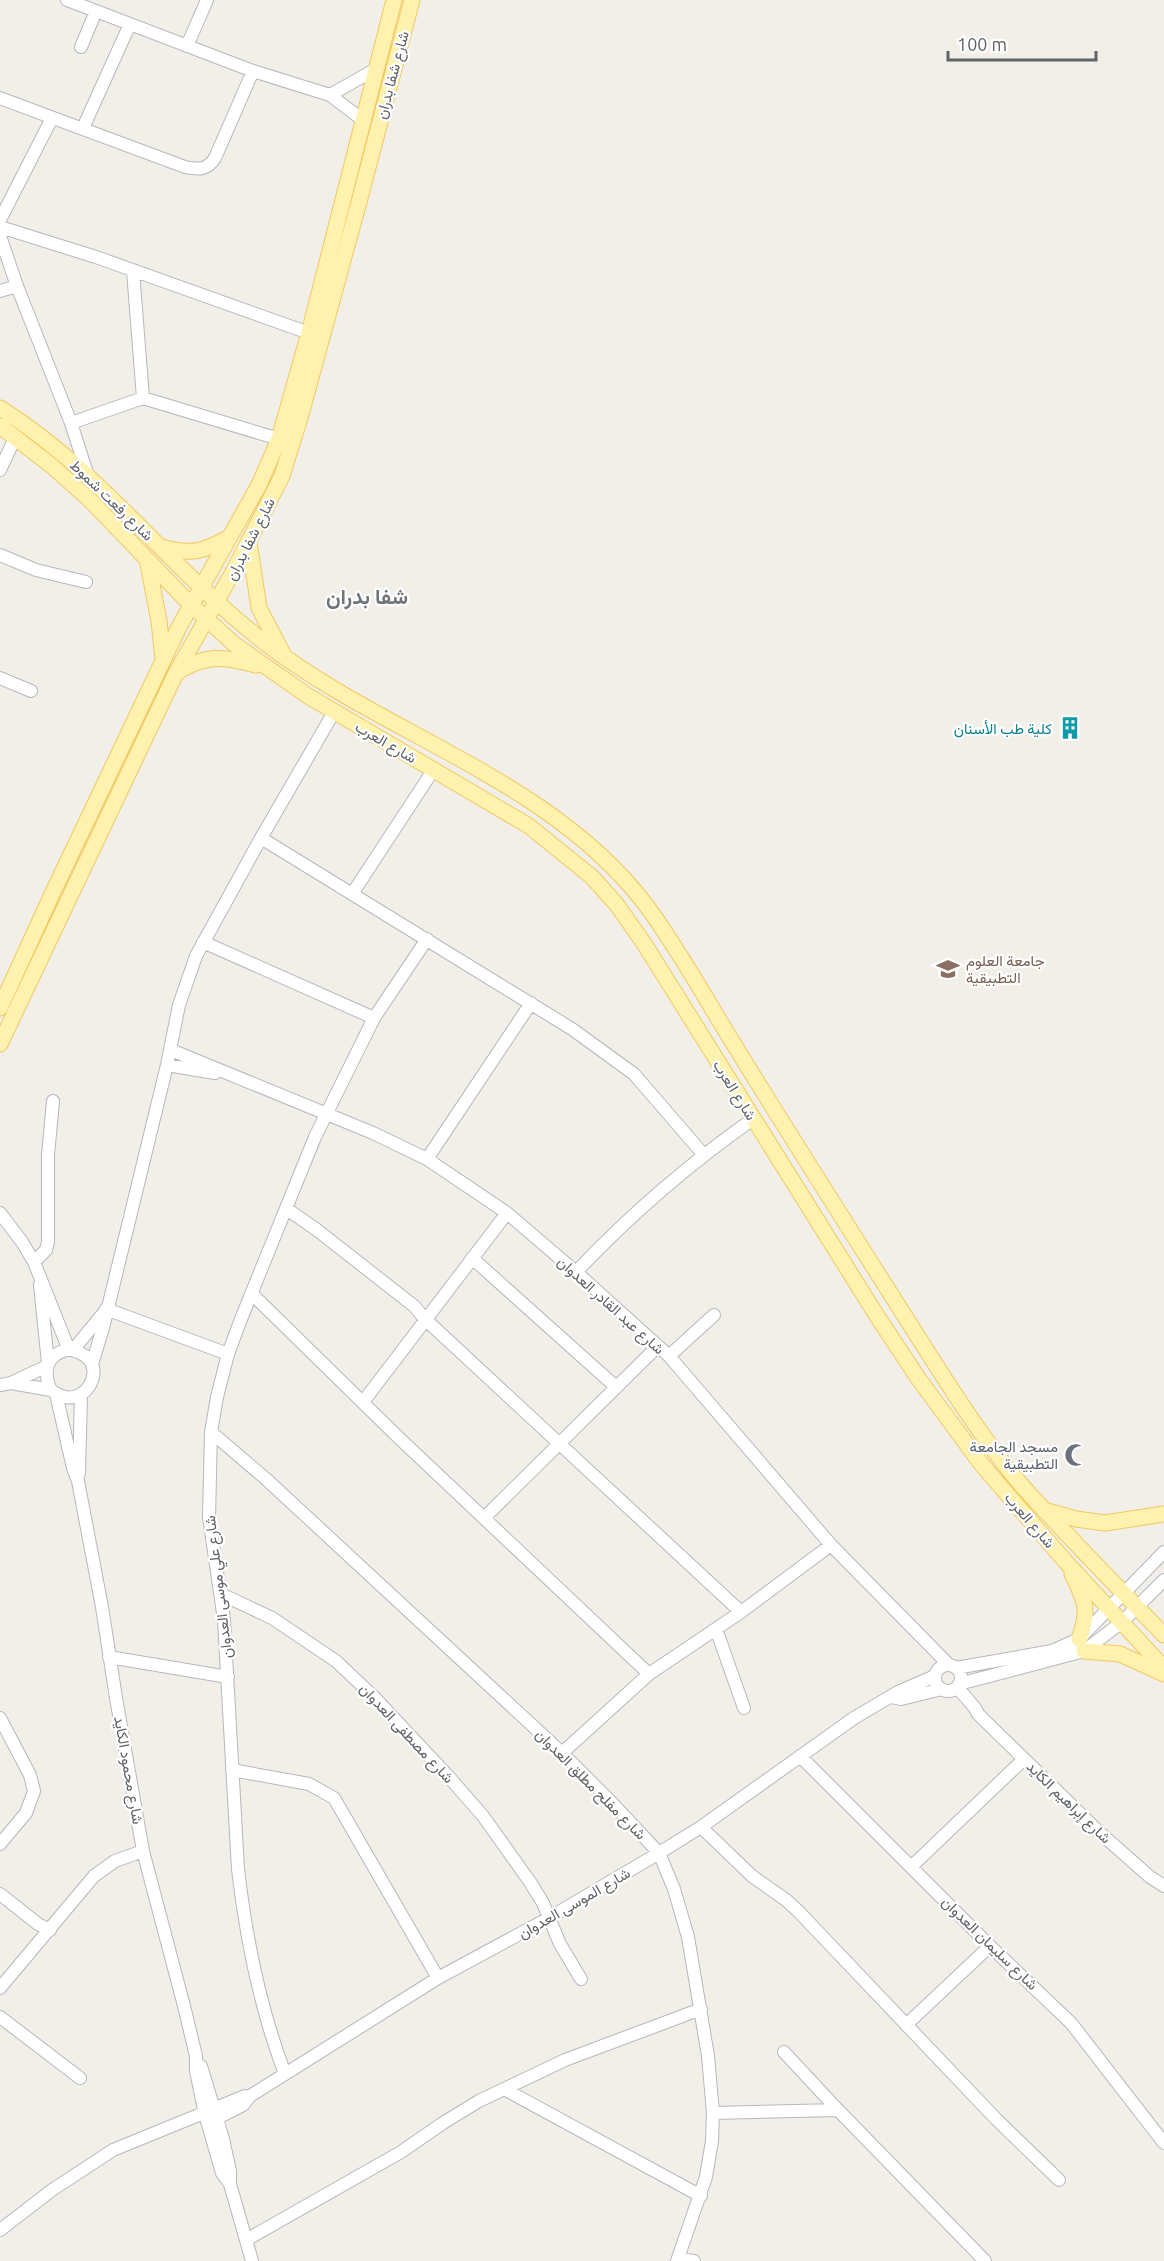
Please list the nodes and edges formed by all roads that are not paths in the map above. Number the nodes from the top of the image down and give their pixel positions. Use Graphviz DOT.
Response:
graph roads {
  1 [pos="67,0"];
  2 [pos="207,0"];
  3 [pos="394,0"];
  4 [pos="412,0"];
  5 [pos="96,11"];
  6 [pos="130,24"];
  7 [pos="81,46"];
  8 [pos="187,46"];
  9 [pos="376,69"];
  10 [pos="253,70"];
  11 [pos="330,95"];
  12 [pos="0,98"];
  13 [pos="52,118"];
  14 [pos="364,121"];
  15 [pos="83,128"];
  16 [pos="0,220"];
  17 [pos="0,227"];
  18 [pos="0,236"];
  19 [pos="133,271"];
  20 [pos="16,286"];
  21 [pos="0,291"];
  22 [pos="309,333"];
  23 [pos="143,398"];
  24 [pos="0,408"];
  25 [pos="71,423"];
  26 [pos="0,426"];
  27 [pos="15,438"];
  28 [pos="279,439"];
  29 [pos="0,470"];
  30 [pos="87,473"];
  31 [pos="230,537"];
  32 [pos="249,542"];
  33 [pos="161,547"];
  34 [pos="0,555"];
  35 [pos="147,559"];
  36 [pos="86,582"];
  37 [pos="200,588"];
  38 [pos="216,603"];
  39 [pos="191,605"];
  40 [pos="206,620"];
  41 [pos="284,656"];
  42 [pos="163,661"];
  43 [pos="264,667"];
  44 [pos="176,673"];
  45 [pos="0,678"];
  46 [pos="31,691"];
  47 [pos="334,712"];
  48 [pos="434,769"];
  49 [pos="261,838"];
  50 [pos="352,894"];
  51 [pos="427,939"];
  52 [pos="203,942"];
  53 [pos="531,1003"];
  54 [pos="0,1008"];
  55 [pos="374,1018"];
  56 [pos="0,1044"];
  57 [pos="171,1050"];
  58 [pos="167,1065"];
  59 [pos="228,1074"];
  60 [pos="53,1101"];
  61 [pos="326,1114"];
  62 [pos="753,1119"];
  63 [pos="703,1154"];
  64 [pos="426,1159"];
  65 [pos="287,1209"];
  66 [pos="507,1213"];
  67 [pos="0,1214"];
  68 [pos="472,1258"];
  69 [pos="34,1262"];
  70 [pos="576,1272"];
  71 [pos="39,1275"];
  72 [pos="252,1294"];
  73 [pos="106,1309"];
  74 [pos="714,1315"];
  75 [pos="425,1319"];
  76 [pos="658,1346"];
  77 [pos="71,1350"];
  78 [pos="228,1354"];
  79 [pos="669,1356"];
  80 [pos="47,1364"];
  81 [pos="92,1364"];
  82 [pos="5,1384"];
  83 [pos="616,1387"];
  84 [pos="54,1392"];
  85 [pos="81,1395"];
  86 [pos="363,1402"];
  87 [pos="211,1432"];
  88 [pos="559,1443"];
  89 [pos="78,1480"];
  90 [pos="1044,1510"];
  91 [pos="1164,1514"];
  92 [pos="485,1517"];
  93 [pos="831,1545"];
  94 [pos="1164,1552"];
  95 [pos="1065,1561"];
  96 [pos="1164,1580"];
  97 [pos="1124,1593"];
  98 [pos="221,1594"];
  99 [pos="1137,1607"];
  100 [pos="1109,1608"];
  101 [pos="741,1612"];
  102 [pos="1122,1622"];
  103 [pos="716,1629"];
  104 [pos="1164,1635"];
  105 [pos="1082,1645"];
  106 [pos="109,1657"];
  107 [pos="1164,1668"];
  108 [pos="944,1670"];
  109 [pos="650,1674"];
  110 [pos="1164,1674"];
  111 [pos="228,1677"];
  112 [pos="951,1687"];
  113 [pos="891,1697"];
  114 [pos="744,1708"];
  115 [pos="0,1718"];
  116 [pos="562,1753"];
  117 [pos="800,1756"];
  118 [pos="1024,1759"];
  119 [pos="232,1770"];
  120 [pos="701,1827"];
  121 [pos="0,1844"];
  122 [pos="143,1851"];
  123 [pos="659,1853"];
  124 [pos="912,1866"];
  125 [pos="1164,1886"];
  126 [pos="0,1894"];
  127 [pos="549,1918"];
  128 [pos="50,1930"];
  129 [pos="990,1946"];
  130 [pos="438,1978"];
  131 [pos="581,1979"];
  132 [pos="0,1988"];
  133 [pos="702,2009"];
  134 [pos="0,2017"];
  135 [pos="906,2025"];
  136 [pos="784,2052"];
  137 [pos="285,2074"];
  138 [pos="80,2078"];
  139 [pos="504,2089"];
  140 [pos="837,2110"];
  141 [pos="713,2113"];
  142 [pos="211,2116"];
  143 [pos="1164,2143"];
  144 [pos="1059,2180"];
  145 [pos="701,2196"];
  146 [pos="0,2230"];
  147 [pos="246,2240"];
  148 [pos="678,2260"];
  149 [pos="252,2261"];
  150 [pos="694,2261"];
  151 [pos="985,2261"];
  1 -- 5 [label="street"];
  2 -- 8 [label="street"];
  3 -- 9 [label="main road, شارع شفا بدران"];
  4 -- 32 [label="main road, شارع شفا بدران"];
  5 -- 6 [label="street"];
  5 -- 7 [label="street"];
  6 -- 8 [label="street"];
  6 -- 15 [label="street"];
  8 -- 10 [label="street"];
  9 -- 11 [label="street"];
  9 -- 14 [label="main road, شارع شفا بدران"];
  10 -- 11 [label="street"];
  10 -- 15 [label="street"];
  11 -- 14 [label="street"];
  12 -- 13 [label="street"];
  13 -- 15 [label="street"];
  13 -- 16 [label="street"];
  14 -- 22 [label="main road, شارع شفا بدران"];
  17 -- 19 [label="street"];
  18 -- 20 [label="street"];
  19 -- 22 [label="street"];
  19 -- 23 [label="street"];
  20 -- 21 [label="street"];
  20 -- 25 [label="street"];
  22 -- 28 [label="main road, شارع شفا بدران"];
  23 -- 25 [label="street"];
  23 -- 28 [label="street"];
  24 -- 30 [label="main road, شارع رفعت شموط"];
  25 -- 30 [label="street"];
  26 -- 27 [label="main road, شارع رفعت شموط"];
  27 -- 29 [label="street"];
  27 -- 35 [label="main road, شارع رفعت شموط"];
  28 -- 31 [label="main road, شارع شفا بدران"];
  30 -- 33 [label="main road, شارع رفعت شموط"];
  31 -- 33 [label="main road"];
  31 -- 37 [label="main road, شارع شفا بدران"];
  32 -- 38 [label="main road, شارع شفا بدران"];
  32 -- 41 [label="main road"];
  33 -- 37 [label="main road, شارع رفعت شموط"];
  34 -- 36 [label="street"];
  35 -- 39 [label="main road, شارع رفعت شموط"];
  35 -- 42 [label="main road"];
  37 -- 38 [label="main road, شارع رفعت شموط"];
  37 -- 39 [label="main road, شارع شفا بدران"];
  38 -- 40 [label="main road, شارع شفا بدران"];
  38 -- 41 [label="main road, شارع العرب"];
  39 -- 40 [label="main road, شارع رفعت شموط"];
  39 -- 42 [label="main road, شارع شفا بدران"];
  40 -- 43 [label="main road, شارع العرب"];
  40 -- 44 [label="main road, شارع شفا بدران"];
  41 -- 90 [label="main road, شارع العرب"];
  42 -- 54 [label="main road, شارع شفا بدران"];
  43 -- 44 [label="main road"];
  43 -- 47 [label="main road, شارع العرب"];
  44 -- 56 [label="main road, شارع شفا بدران"];
  45 -- 46 [label="street"];
  47 -- 48 [label="main road, شارع العرب"];
  47 -- 49 [label="street"];
  48 -- 50 [label="street"];
  48 -- 62 [label="main road, شارع العرب"];
  49 -- 50 [label="street"];
  49 -- 52 [label="street"];
  50 -- 51 [label="street"];
  51 -- 53 [label="street"];
  51 -- 55 [label="street, شارع علي موسى العدوان"];
  52 -- 55 [label="street"];
  52 -- 57 [label="street"];
  53 -- 63 [label="street"];
  53 -- 64 [label="street"];
  55 -- 61 [label="street, شارع علي موسى العدوان"];
  57 -- 58 [label="street"];
  57 -- 59 [label="street, شارع عبد القادر العدوان"];
  58 -- 59 [label="street, شارع عبد القادر العدوان"];
  58 -- 73 [label="street"];
  59 -- 61 [label="street, شارع عبد القادر العدوان"];
  60 -- 69 [label="street"];
  61 -- 64 [label="street, شارع عبد القادر العدوان"];
  61 -- 65 [label="street, شارع علي موسى العدوان"];
  62 -- 63 [label="street"];
  62 -- 95 [label="main road, شارع العرب"];
  63 -- 70 [label="street"];
  64 -- 66 [label="street, شارع عبد القادر العدوان"];
  65 -- 72 [label="street, شارع علي موسى العدوان"];
  65 -- 75 [label="street"];
  66 -- 68 [label="street"];
  66 -- 70 [label="street, شارع عبد القادر العدوان"];
  67 -- 69 [label="street"];
  68 -- 75 [label="street"];
  68 -- 83 [label="street"];
  69 -- 71 [label="street"];
  70 -- 76 [label="street, شارع عبد القادر العدوان"];
  71 -- 77 [label="street"];
  71 -- 80 [label="street"];
  72 -- 78 [label="street, شارع علي موسى العدوان"];
  72 -- 86 [label="street"];
  73 -- 77 [label="street"];
  73 -- 78 [label="street"];
  73 -- 81 [label="street"];
  74 -- 79 [label="street"];
  75 -- 86 [label="street"];
  75 -- 88 [label="street"];
  76 -- 79 [label="street, شارع عبد القادر العدوان"];
  76 -- 83 [label="street"];
  77 -- 80 [label="street"];
  77 -- 81 [label="street"];
  78 -- 87 [label="street, شارع علي موسى العدوان"];
  79 -- 93 [label="street, شارع عبد القادر العدوان"];
  80 -- 82 [label="street"];
  80 -- 84 [label="street"];
  81 -- 85 [label="street"];
  82 -- 84 [label="street"];
  83 -- 88 [label="street"];
  84 -- 85 [label="street"];
  84 -- 89 [label="street, شارع محمود الكايد"];
  85 -- 89 [label="street, شارع محمود الكايد"];
  86 -- 92 [label="street"];
  87 -- 98 [label="street, شارع علي موسى العدوان"];
  87 -- 116 [label="street, شارع مفلح مطلق العدوان"];
  88 -- 92 [label="street"];
  88 -- 101 [label="street"];
  89 -- 106 [label="street, شارع محمود الكايد"];
  90 -- 91 [label="main road"];
  90 -- 97 [label="main road, شارع العرب"];
  92 -- 109 [label="street"];
  93 -- 101 [label="street"];
  93 -- 108 [label="street, شارع عبد القادر العدوان"];
  94 -- 97 [label="street, شارع الموسى العدوان"];
  95 -- 100 [label="main road, شارع العرب"];
  95 -- 105 [label="main road"];
  96 -- 99 [label="street, شارع الموسى العدوان"];
  97 -- 99 [label="main road, شارع العرب"];
  97 -- 100 [label="street, شارع الموسى العدوان"];
  98 -- 111 [label="street, شارع علي موسى العدوان"];
  98 -- 127 [label="street, شارع مصطفى العدوان"];
  99 -- 102 [label="street, شارع الموسى العدوان"];
  99 -- 104 [label="main road, شارع العرب"];
  100 -- 102 [label="main road, شارع العرب"];
  100 -- 105 [label="street, شارع الموسى العدوان"];
  101 -- 103 [label="street"];
  102 -- 105 [label="street, شارع الموسى العدوان"];
  102 -- 107 [label="main road, شارع العرب"];
  103 -- 109 [label="street"];
  103 -- 114 [label="street"];
  105 -- 108 [label="street, شارع الموسى العدوان"];
  105 -- 110 [label="main road"];
  105 -- 112 [label="street, شارع الموسى العدوان"];
  106 -- 111 [label="street"];
  106 -- 122 [label="street, شارع محمود الكايد"];
  108 -- 112 [label="street, شارع عبد القادر العدوان"];
  108 -- 112 [label="street"];
  108 -- 113 [label="street, شارع الموسى العدوان"];
  109 -- 116 [label="street"];
  111 -- 119 [label="street, شارع علي موسى العدوان"];
  112 -- 113 [label="street, شارع الموسى العدوان"];
  112 -- 118 [label="street, شارع إبراهيم الكايد"];
  113 -- 117 [label="street, شارع الموسى العدوان"];
  115 -- 121 [label="street"];
  116 -- 123 [label="street, شارع مفلح مطلق العدوان"];
  117 -- 120 [label="street, شارع الموسى العدوان"];
  117 -- 124 [label="street, شارع سليمان العدوان"];
  118 -- 124 [label="street"];
  118 -- 125 [label="street, شارع إبراهيم الكايد"];
  119 -- 130 [label="street"];
  119 -- 137 [label="street, شارع علي موسى العدوان"];
  120 -- 123 [label="street, شارع الموسى العدوان"];
  120 -- 135 [label="street"];
  122 -- 128 [label="street"];
  122 -- 142 [label="street, شارع محمود الكايد"];
  123 -- 127 [label="street, شارع الموسى العدوان"];
  123 -- 133 [label="street, شارع مفلح مطلق العدوان"];
  124 -- 129 [label="street, شارع سليمان العدوان"];
  126 -- 128 [label="street"];
  127 -- 130 [label="street, شارع الموسى العدوان"];
  127 -- 131 [label="street, شارع مصطفى العدوان"];
  128 -- 132 [label="street"];
  129 -- 135 [label="street"];
  129 -- 143 [label="street, شارع سليمان العدوان"];
  130 -- 137 [label="street, شارع الموسى العدوان"];
  133 -- 139 [label="street"];
  133 -- 141 [label="street, شارع مفلح مطلق العدوان"];
  134 -- 138 [label="street"];
  135 -- 144 [label="street"];
  136 -- 140 [label="street"];
  137 -- 142 [label="street, شارع الموسى العدوان"];
  139 -- 145 [label="street"];
  139 -- 147 [label="street"];
  140 -- 141 [label="street"];
  140 -- 151 [label="street"];
  141 -- 145 [label="street, شارع مفلح مطلق العدوان"];
  142 -- 146 [label="street, شارع الموسى العدوان"];
  142 -- 147 [label="street, شارع محمود الكايد"];
  145 -- 148 [label="street, شارع مفلح مطلق العدوان"];
  147 -- 149 [label="street, شارع محمود الكايد"];
  148 -- 150 [label="street"];
}
